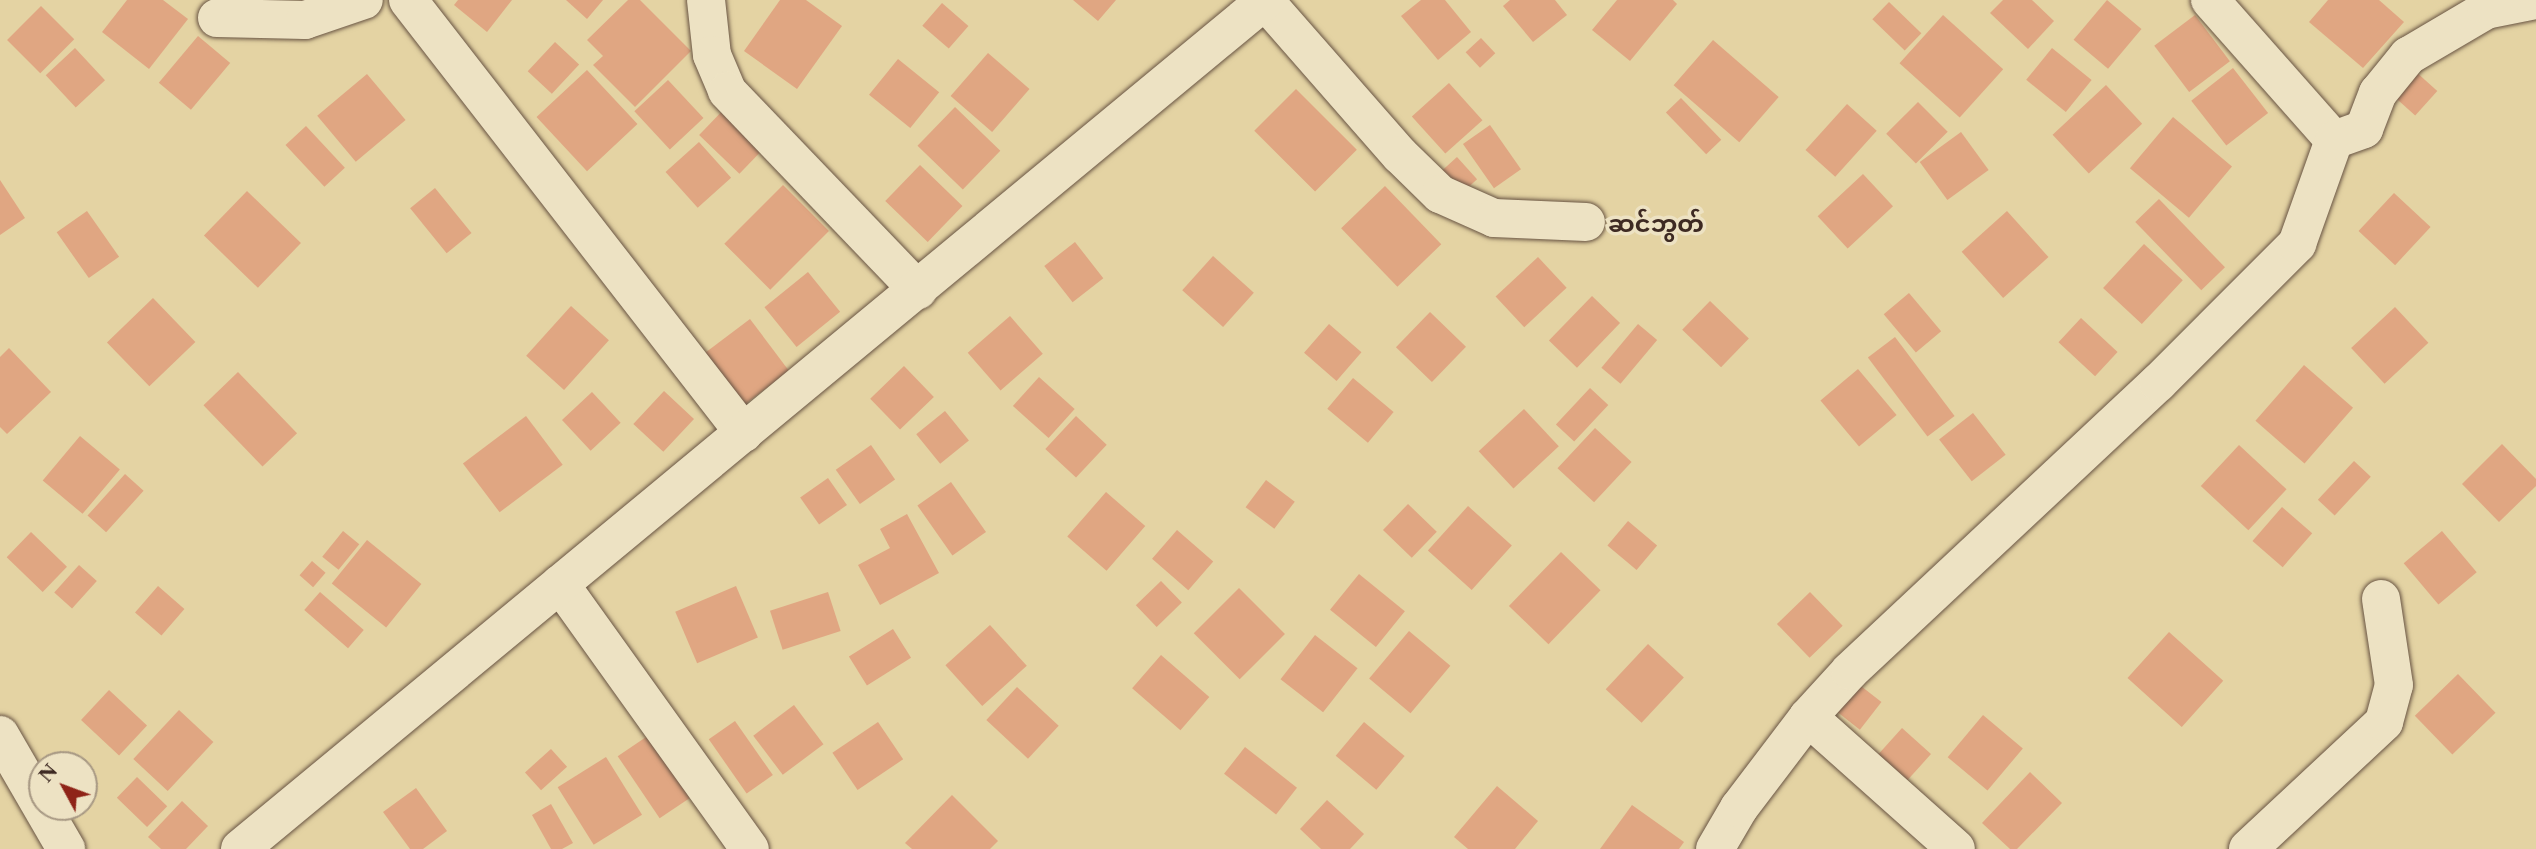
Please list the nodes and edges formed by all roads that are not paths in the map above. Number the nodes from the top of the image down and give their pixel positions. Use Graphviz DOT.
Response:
graph roads {
  1 [pos="364,0"];
  2 [pos="408,0"];
  3 [pos="706,0"];
  4 [pos="1266,0"];
  5 [pos="2210,0"];
  6 [pos="2536,0"];
  7 [pos="217,18"];
  8 [pos="2334,140"];
  9 [pos="1586,222"];
  10 [pos="918,290"];
  11 [pos="744,433"];
  12 [pos="560,584"];
  13 [pos="2381,599"];
  14 [pos="1808,717"];
  15 [pos="0,734"];
  16 [pos="66,849"];
  17 [pos="240,849"];
  18 [pos="750,849"];
  19 [pos="1715,849"];
  20 [pos="1956,849"];
  21 [pos="2248,849"];
  1 -- 7 [label="street"];
  2 -- 11 [label="street"];
  3 -- 10 [label="street"];
  4 -- 9 [label="street"];
  4 -- 10 [label="street"];
  5 -- 8 [label="street"];
  6 -- 8 [label="street"];
  8 -- 14 [label="street"];
  10 -- 11 [label="street"];
  11 -- 12 [label="street"];
  12 -- 17 [label="street"];
  12 -- 18 [label="street"];
  13 -- 21 [label="street"];
  14 -- 19 [label="street"];
  14 -- 20 [label="street"];
  15 -- 16 [label="street"];
}
